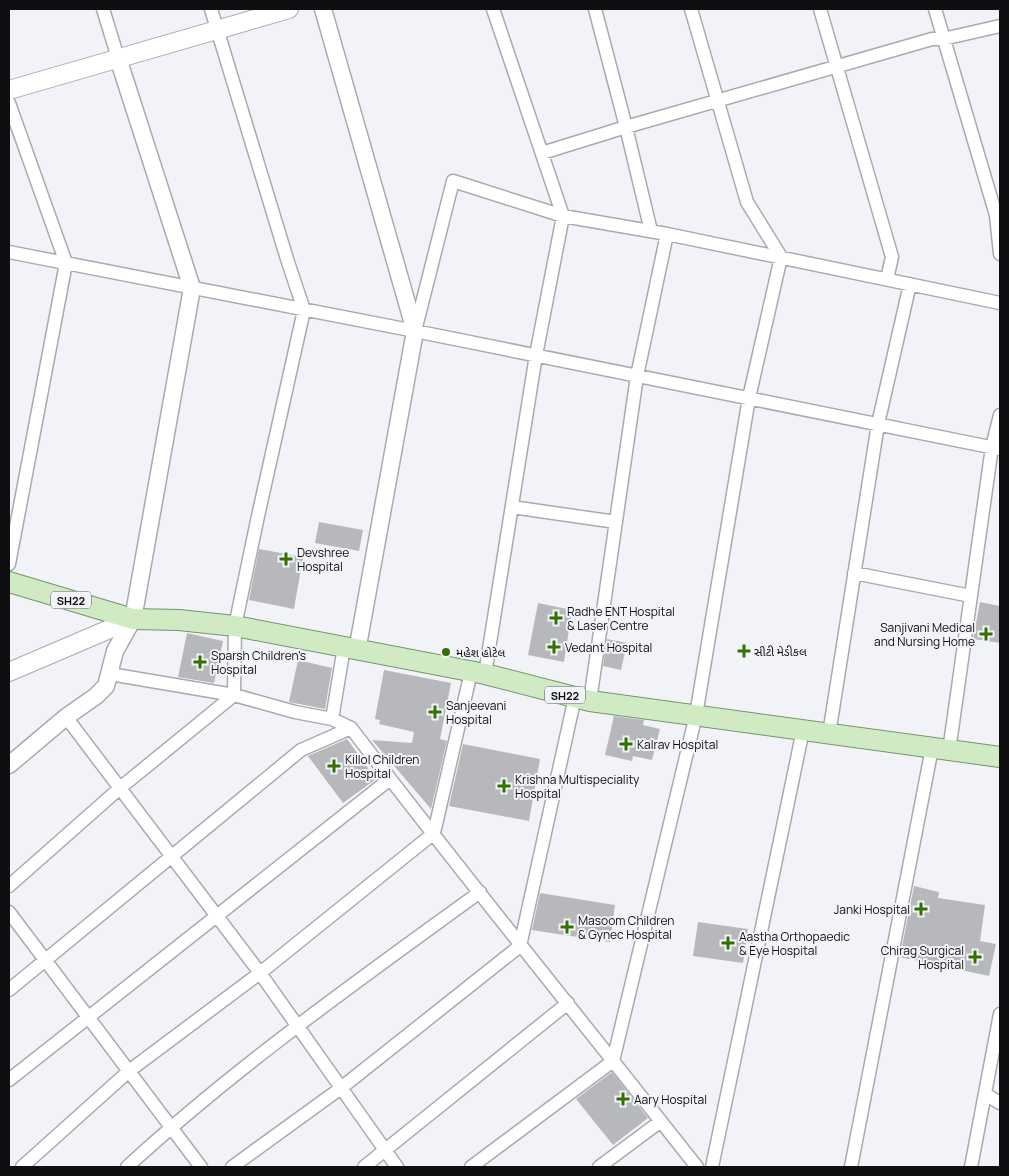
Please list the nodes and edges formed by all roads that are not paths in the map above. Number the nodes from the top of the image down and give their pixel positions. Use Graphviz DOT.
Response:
graph roads {
  1 [pos="103,9"];
  2 [pos="212,9"];
  3 [pos="288,9"];
  4 [pos="323,9"];
  5 [pos="493,9"];
  6 [pos="595,9"];
  7 [pos="691,9"];
  8 [pos="820,9"];
  9 [pos="934,9"];
  10 [pos="1000,26"];
  11 [pos="217,30"];
  12 [pos="943,39"];
  13 [pos="118,58"];
  14 [pos="837,67"];
  15 [pos="9,90"];
  16 [pos="718,102"];
  17 [pos="9,103"];
  18 [pos="626,126"];
  19 [pos="542,153"];
  20 [pos="563,216"];
  21 [pos="651,231"];
  22 [pos="667,234"];
  23 [pos="9,252"];
  24 [pos="1000,254"];
  25 [pos="781,257"];
  26 [pos="66,263"];
  27 [pos="887,279"];
  28 [pos="910,284"];
  29 [pos="192,288"];
  30 [pos="1000,303"];
  31 [pos="304,310"];
  32 [pos="415,331"];
  33 [pos="536,355"];
  34 [pos="637,376"];
  35 [pos="749,398"];
  36 [pos="1000,415"];
  37 [pos="878,424"];
  38 [pos="996,448"];
  39 [pos="512,507"];
  40 [pos="616,522"];
  41 [pos="9,564"];
  42 [pos="854,573"];
  43 [pos="9,582"];
  44 [pos="971,596"];
  45 [pos="134,619"];
  46 [pos="235,626"];
  47 [pos="350,649"];
  48 [pos="9,672"];
  49 [pos="478,673"];
  50 [pos="110,674"];
  51 [pos="234,695"];
  52 [pos="582,699"];
  53 [pos="696,715"];
  54 [pos="66,717"];
  55 [pos="332,719"];
  56 [pos="351,728"];
  57 [pos="803,730"];
  58 [pos="829,734"];
  59 [pos="940,749"];
  60 [pos="1000,757"];
  61 [pos="9,765"];
  62 [pos="390,779"];
  63 [pos="120,788"];
  64 [pos="434,833"];
  65 [pos="172,856"];
  66 [pos="9,886"];
  67 [pos="480,892"];
  68 [pos="9,912"];
  69 [pos="216,916"];
  70 [pos="520,946"];
  71 [pos="45,960"];
  72 [pos="260,973"];
  73 [pos="9,990"];
  74 [pos="568,1003"];
  75 [pos="1000,1014"];
  76 [pos="88,1017"];
  77 [pos="297,1025"];
  78 [pos="613,1061"];
  79 [pos="130,1071"];
  80 [pos="9,1080"];
  81 [pos="341,1088"];
  82 [pos="985,1094"];
  83 [pos="1000,1102"];
  84 [pos="661,1121"];
  85 [pos="171,1127"];
  86 [pos="386,1151"];
  87 [pos="22,1167"];
  88 [pos="127,1167"];
  89 [pos="201,1167"];
  90 [pos="232,1167"];
  91 [pos="364,1167"];
  92 [pos="398,1167"];
  93 [pos="472,1167"];
  94 [pos="599,1167"];
  95 [pos="697,1167"];
  96 [pos="712,1167"];
  97 [pos="851,1167"];
  98 [pos="971,1167"];
  1 -- 13 [label="street"];
  2 -- 11 [label="street"];
  3 -- 11 [label="main road"];
  4 -- 32 [label="street"];
  5 -- 19 [label="street"];
  6 -- 18 [label="street"];
  7 -- 16 [label="street"];
  8 -- 14 [label="street"];
  9 -- 12 [label="street"];
  10 -- 12 [label="street"];
  11 -- 13 [label="main road"];
  11 -- 31 [label="street"];
  12 -- 14 [label="street"];
  12 -- 24 [label="street"];
  13 -- 15 [label="main road"];
  13 -- 29 [label="street"];
  14 -- 16 [label="street"];
  14 -- 27 [label="street"];
  16 -- 18 [label="street"];
  16 -- 25 [label="street"];
  17 -- 26 [label="street"];
  18 -- 19 [label="street"];
  18 -- 21 [label="street"];
  19 -- 20 [label="street"];
  20 -- 21 [label="street"];
  20 -- 32 [label="street"];
  20 -- 33 [label="street"];
  21 -- 22 [label="street"];
  22 -- 25 [label="street"];
  22 -- 34 [label="street"];
  23 -- 26 [label="street"];
  25 -- 27 [label="street"];
  25 -- 35 [label="street"];
  26 -- 29 [label="street"];
  26 -- 41 [label="street"];
  27 -- 28 [label="street"];
  28 -- 30 [label="street"];
  28 -- 37 [label="street"];
  29 -- 31 [label="street"];
  29 -- 45 [label="street"];
  31 -- 32 [label="street"];
  31 -- 46 [label="street"];
  32 -- 33 [label="street"];
  32 -- 47 [label="street"];
  33 -- 34 [label="street"];
  33 -- 39 [label="street"];
  34 -- 35 [label="street"];
  34 -- 40 [label="street"];
  35 -- 37 [label="street"];
  35 -- 53 [label="street"];
  36 -- 38 [label="street"];
  37 -- 38 [label="street"];
  37 -- 42 [label="street"];
  38 -- 44 [label="street"];
  39 -- 40 [label="street"];
  39 -- 49 [label="street"];
  40 -- 52 [label="street"];
  42 -- 44 [label="street"];
  42 -- 58 [label="street"];
  43 -- 45 [label="main road, SH22"];
  44 -- 59 [label="street"];
  45 -- 46 [label="main road, SH22"];
  45 -- 48 [label="main road"];
  45 -- 50 [label="street"];
  46 -- 47 [label="main road, SH22"];
  46 -- 51 [label="street"];
  47 -- 49 [label="main road, SH22"];
  47 -- 55 [label="street"];
  49 -- 52 [label="main road, SH22"];
  49 -- 64 [label="street"];
  50 -- 51 [label="street"];
  50 -- 54 [label="street"];
  51 -- 55 [label="street"];
  51 -- 63 [label="street"];
  52 -- 53 [label="main road, SH22"];
  52 -- 70 [label="street"];
  53 -- 57 [label="main road, SH22"];
  53 -- 78 [label="street"];
  54 -- 61 [label="street"];
  54 -- 63 [label="street"];
  55 -- 56 [label="street"];
  56 -- 62 [label="street"];
  56 -- 65 [label="street"];
  57 -- 58 [label="main road, SH22"];
  57 -- 96 [label="street"];
  58 -- 59 [label="main road, SH22"];
  59 -- 60 [label="main road, SH22"];
  59 -- 97 [label="street"];
  62 -- 64 [label="street"];
  62 -- 69 [label="street"];
  63 -- 65 [label="street"];
  63 -- 66 [label="street"];
  64 -- 67 [label="street"];
  64 -- 72 [label="street"];
  65 -- 69 [label="street"];
  65 -- 71 [label="street"];
  67 -- 70 [label="street"];
  67 -- 77 [label="street"];
  68 -- 71 [label="street"];
  69 -- 72 [label="street"];
  69 -- 76 [label="street"];
  70 -- 74 [label="street"];
  70 -- 81 [label="street"];
  71 -- 73 [label="street"];
  71 -- 76 [label="street"];
  72 -- 77 [label="street"];
  72 -- 79 [label="street"];
  74 -- 78 [label="street"];
  74 -- 86 [label="street"];
  75 -- 82 [label="street"];
  76 -- 79 [label="street"];
  76 -- 80 [label="street"];
  77 -- 81 [label="street"];
  77 -- 85 [label="street"];
  78 -- 84 [label="street"];
  78 -- 93 [label="street"];
  79 -- 85 [label="street"];
  79 -- 87 [label="street"];
  81 -- 86 [label="street"];
  81 -- 90 [label="street"];
  82 -- 83 [label="street"];
  82 -- 98 [label="street"];
  84 -- 94 [label="street"];
  84 -- 95 [label="street"];
  85 -- 88 [label="street"];
  85 -- 89 [label="street"];
  86 -- 91 [label="street"];
  86 -- 92 [label="street"];
}
